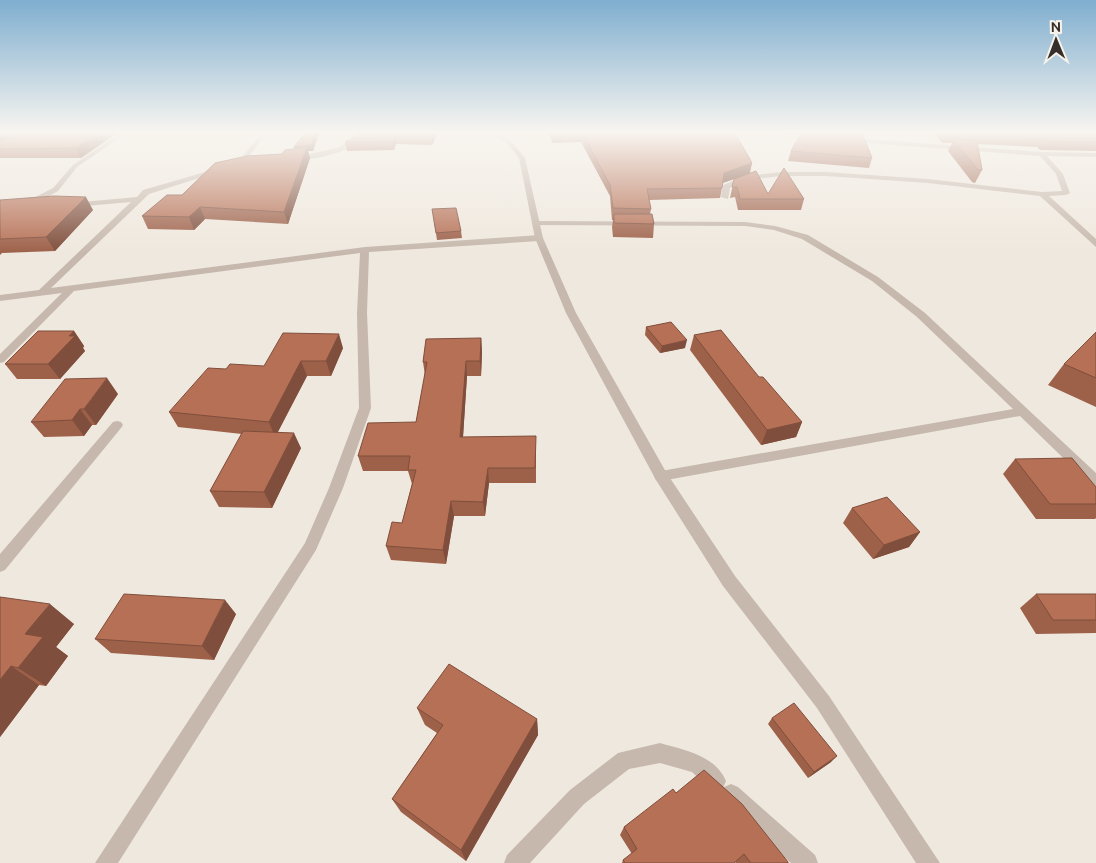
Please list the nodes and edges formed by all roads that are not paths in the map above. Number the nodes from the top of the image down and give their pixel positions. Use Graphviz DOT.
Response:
graph roads {
  1 [pos="68,173"];
  2 [pos="209,173"];
  3 [pos="525,173"];
  4 [pos="808,173"];
  5 [pos="823,173"];
  6 [pos="1058,173"];
  7 [pos="1042,194"];
  8 [pos="725,197"];
  9 [pos="136,199"];
  10 [pos="50,206"];
  11 [pos="68,206"];
  12 [pos="536,223"];
  13 [pos="540,238"];
  14 [pos="1096,244"];
  15 [pos="365,250"];
  16 [pos="72,288"];
  17 [pos="41,293"];
  18 [pos="0,298"];
  19 [pos="0,360"];
  20 [pos="1022,412"];
  21 [pos="117,425"];
  22 [pos="660,476"];
  23 [pos="1096,481"];
  24 [pos="0,566"];
  25 [pos="106,863"];
  26 [pos="515,863"];
  27 [pos="807,863"];
  28 [pos="929,863"];
  1 -- 10 [label="street"];
  2 -- 9 [label="street"];
  3 -- 12 [label="street"];
  4 -- 8 [label="street"];
  5 -- 7 [label="street"];
  6 -- 7 [label="street"];
  7 -- 14 [label="street"];
  9 -- 11 [label="street"];
  9 -- 17 [label="street"];
  12 -- 13 [label="street"];
  12 -- 20 [label="street"];
  13 -- 15 [label="street"];
  13 -- 22 [label="street"];
  15 -- 16 [label="street"];
  15 -- 25 [label="street"];
  16 -- 17 [label="street"];
  16 -- 19 [label="street"];
  17 -- 18 [label="street"];
  20 -- 22 [label="street"];
  20 -- 23 [label="street"];
  21 -- 24 [label="street"];
  22 -- 28 [label="street"];
  26 -- 27 [label="street"];
}
